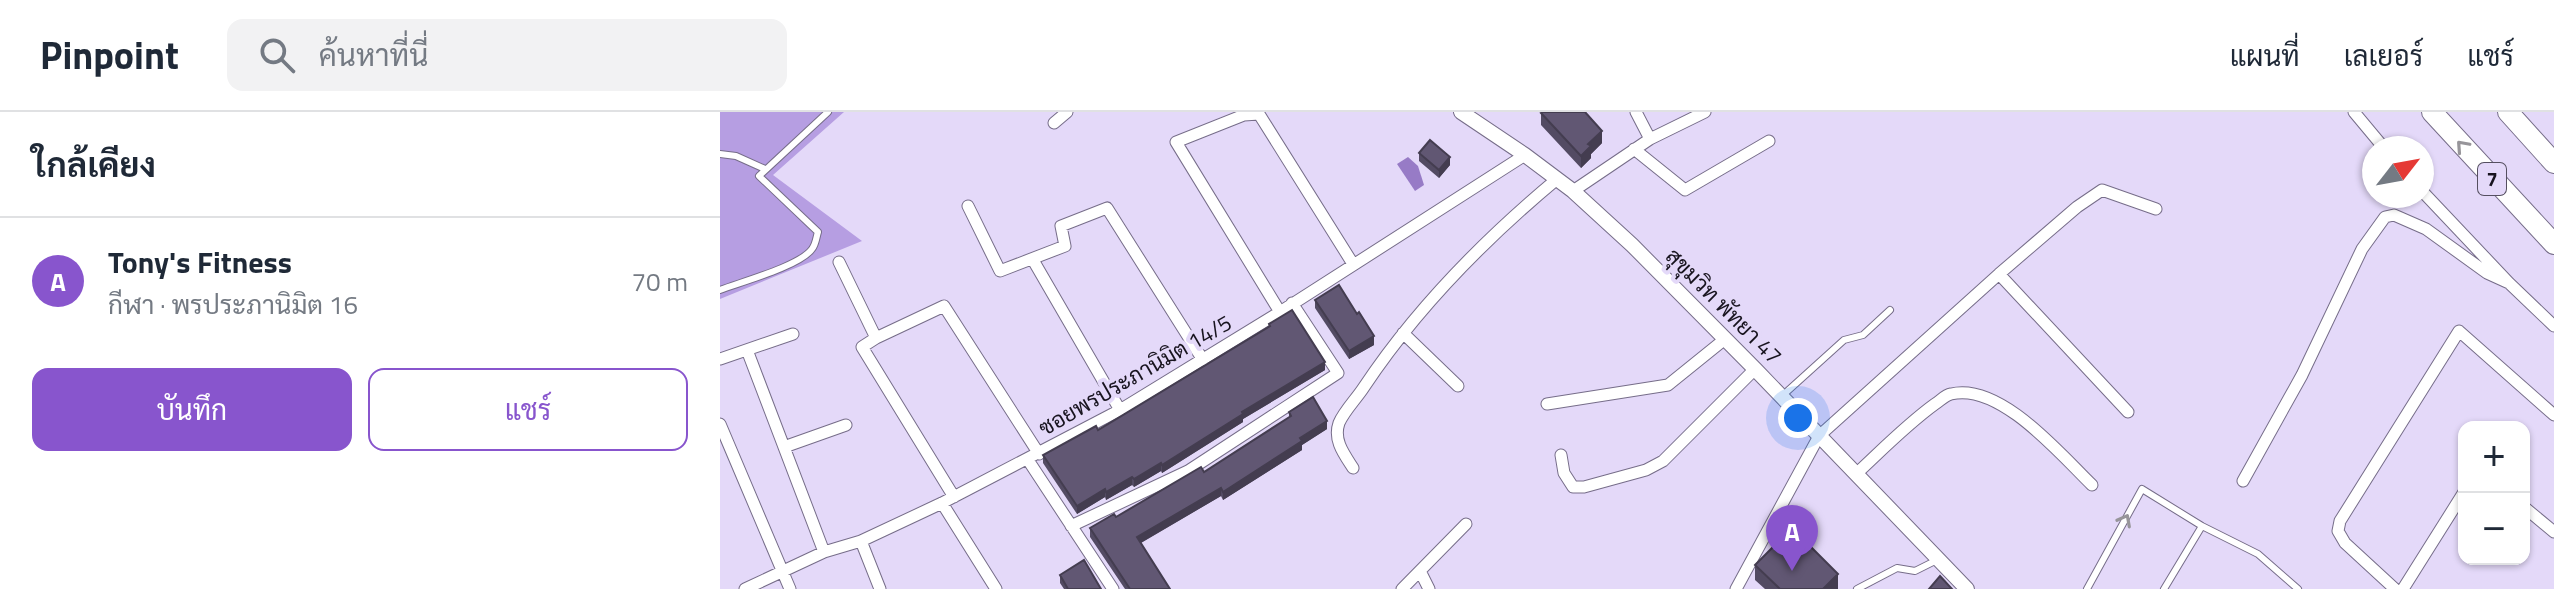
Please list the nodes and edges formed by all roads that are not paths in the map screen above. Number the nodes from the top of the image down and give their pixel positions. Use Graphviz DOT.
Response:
graph roads {
  1 [pos="828,112"];
  2 [pos="1067,112"];
  3 [pos="1461,112"];
  4 [pos="1636,112"];
  5 [pos="1705,112"];
  6 [pos="2354,112"];
  7 [pos="2432,112"];
  8 [pos="2508,112"];
  9 [pos="1054,123"];
  10 [pos="2374,136"];
  11 [pos="1650,139"];
  12 [pos="1769,141"];
  13 [pos="1634,149"];
  14 [pos="720,154"];
  15 [pos="1525,155"];
  16 [pos="2554,163"];
  17 [pos="765,169"];
  18 [pos="1557,179"];
  19 [pos="1573,191"];
  20 [pos="2434,204"];
  21 [pos="968,206"];
  22 [pos="2156,209"];
  23 [pos="2554,244"];
  24 [pos="1033,260"];
  25 [pos="839,262"];
  26 [pos="1353,264"];
  27 [pos="1999,274"];
  28 [pos="2509,283"];
  29 [pos="720,290"];
  30 [pos="1292,303"];
  31 [pos="1890,310"];
  32 [pos="1280,312"];
  33 [pos="2554,326"];
  34 [pos="1403,333"];
  35 [pos="793,334"];
  36 [pos="876,338"];
  37 [pos="1725,339"];
  38 [pos="747,350"];
  39 [pos="720,359"];
  40 [pos="1203,360"];
  41 [pos="1755,369"];
  42 [pos="1458,386"];
  43 [pos="1782,396"];
  44 [pos="1547,404"];
  45 [pos="1120,410"];
  46 [pos="2128,412"];
  47 [pos="2554,415"];
  48 [pos="720,424"];
  49 [pos="846,425"];
  50 [pos="1819,436"];
  51 [pos="784,447"];
  52 [pos="1561,455"];
  53 [pos="1034,457"];
  54 [pos="1353,468"];
  55 [pos="1856,474"];
  56 [pos="2243,481"];
  57 [pos="2092,485"];
  58 [pos="2463,493"];
  59 [pos="954,497"];
  60 [pos="942,503"];
  61 [pos="2530,512"];
  62 [pos="1466,524"];
  63 [pos="1071,526"];
  64 [pos="2202,526"];
  65 [pos="2554,532"];
  66 [pos="861,541"];
  67 [pos="824,552"];
  68 [pos="1937,559"];
  69 [pos="1420,571"];
  70 [pos="783,572"];
  71 [pos="745,589"];
  72 [pos="790,589"];
  73 [pos="880,589"];
  74 [pos="996,589"];
  75 [pos="1113,589"];
  76 [pos="1402,589"];
  77 [pos="1429,589"];
  78 [pos="1736,589"];
  79 [pos="1857,589"];
  80 [pos="1967,589"];
  81 [pos="2087,589"];
  82 [pos="2164,589"];
  83 [pos="2298,589"];
  84 [pos="2395,589"];
  85 [pos="2403,589"];
  1 -- 17 [label="lane"];
  2 -- 9 [label="street"];
  3 -- 15 [label="street, สุขุมวิท พัทยา 47"];
  4 -- 11 [label="street"];
  5 -- 11 [label="street"];
  6 -- 10 [label="street"];
  23 -- 7 [label="highway, 7, one-way"];
  8 -- 16 [label="highway"];
  11 -- 13 [label="street"];
  12 -- 13 [label="street"];
  13 -- 19 [label="street"];
  14 -- 17 [label="lane"];
  15 -- 18 [label="street, สุขุมวิท พัทยา 47"];
  15 -- 26 [label="street, ซอยพรประภานิมิต 14/5"];
  17 -- 29 [label="lane"];
  18 -- 19 [label="street, สุขุมวิท พัทยา 47"];
  18 -- 34 [label="street"];
  19 -- 37 [label="street, สุขุมวิท พัทยา 47"];
  20 -- 28 [label="street"];
  21 -- 24 [label="street"];
  22 -- 27 [label="street"];
  24 -- 40 [label="street"];
  24 -- 45 [label="street"];
  25 -- 36 [label="street"];
  26 -- 30 [label="street, ซอยพรประภานิมิต 14/5"];
  26 -- 32 [label="street"];
  27 -- 46 [label="street"];
  27 -- 50 [label="street"];
  28 -- 33 [label="street"];
  28 -- 56 [label="street"];
  30 -- 32 [label="street, ซอยพรประภานิมิต 14/5"];
  30 -- 63 [label="street"];
  31 -- 43 [label="lane"];
  32 -- 40 [label="street, ซอยพรประภานิมิต 14/5"];
  34 -- 42 [label="street"];
  34 -- 54 [label="street"];
  35 -- 38 [label="street"];
  36 -- 53 [label="street"];
  36 -- 59 [label="street"];
  37 -- 41 [label="street, สุขุมวิท พัทยา 47"];
  37 -- 44 [label="street"];
  38 -- 39 [label="street"];
  38 -- 51 [label="street"];
  40 -- 45 [label="street, ซอยพรประภานิมิต 14/5"];
  41 -- 43 [label="street, สุขุมวิท พัทยา 47"];
  41 -- 52 [label="street"];
  43 -- 50 [label="street, สุขุมวิท พัทยา 47"];
  45 -- 53 [label="street, ซอยพรประภานิมิต 14/5"];
  47 -- 84 [label="street"];
  48 -- 70 [label="street"];
  49 -- 51 [label="street"];
  50 -- 55 [label="street, สุขุมวิท พัทยา 47"];
  50 -- 78 [label="street"];
  51 -- 67 [label="street"];
  53 -- 59 [label="street, ซอยพรประภานิมิต 14/5"];
  53 -- 63 [label="street"];
  55 -- 57 [label="street"];
  55 -- 68 [label="street, สุขุมวิท พัทยา 47"];
  58 -- 85 [label="street"];
  59 -- 60 [label="street, ซอยพรประภานิมิต 14/5"];
  60 -- 66 [label="street, ซอยพรประภานิมิต 14/5"];
  60 -- 74 [label="street"];
  61 -- 65 [label="street"];
  62 -- 69 [label="street"];
  63 -- 75 [label="street"];
  81 -- 64 [label="lane, one-way"];
  64 -- 82 [label="lane"];
  64 -- 83 [label="lane"];
  66 -- 67 [label="street, ซอยพรประภานิมิต 14/5"];
  66 -- 73 [label="street"];
  67 -- 70 [label="street, ซอยพรประภานิมิต 14/5"];
  68 -- 79 [label="lane"];
  68 -- 80 [label="street, สุขุมวิท พัทยา 47"];
  69 -- 76 [label="street"];
  69 -- 77 [label="street"];
  70 -- 71 [label="street, ซอยพรประภานิมิต 14/5"];
  70 -- 72 [label="street"];
}
